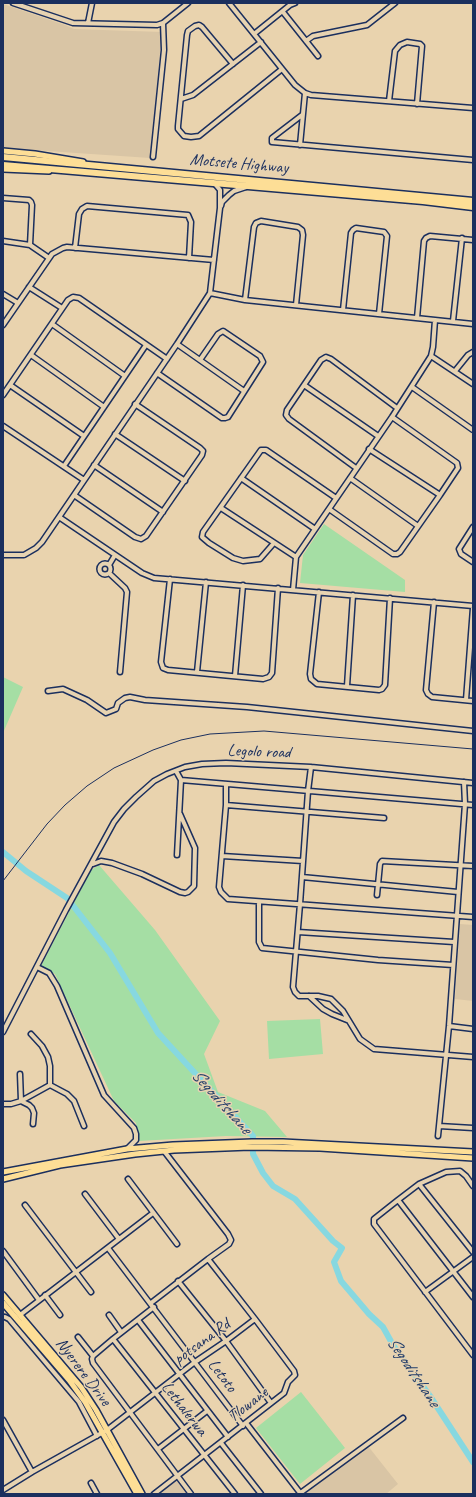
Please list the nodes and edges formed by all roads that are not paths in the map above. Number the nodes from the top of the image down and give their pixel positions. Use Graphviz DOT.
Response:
graph roads {
  1 [pos="13,3"];
  2 [pos="92,3"];
  3 [pos="188,3"];
  4 [pos="237,3"];
  5 [pos="295,3"];
  6 [pos="395,3"];
  7 [pos="231,5"];
  8 [pos="283,12"];
  9 [pos="163,22"];
  10 [pos="88,23"];
  11 [pos="254,34"];
  12 [pos="306,41"];
  13 [pos="261,42"];
  14 [pos="318,56"];
  15 [pos="233,64"];
  16 [pos="282,70"];
  17 [pos="305,93"];
  18 [pos="181,99"];
  19 [pos="388,101"];
  20 [pos="417,104"];
  21 [pos="473,108"];
  22 [pos="302,115"];
  23 [pos="300,145"];
  24 [pos="3,152"];
  25 [pos="3,157"];
  26 [pos="154,157"];
  27 [pos="473,160"];
  28 [pos="3,165"];
  29 [pos="120,168"];
  30 [pos="3,169"];
  31 [pos="68,171"];
  32 [pos="214,183"];
  33 [pos="248,187"];
  34 [pos="3,198"];
  35 [pos="473,201"];
  36 [pos="473,207"];
  37 [pos="220,208"];
  38 [pos="462,238"];
  39 [pos="473,240"];
  40 [pos="3,242"];
  41 [pos="30,245"];
  42 [pos="75,248"];
  43 [pos="49,258"];
  44 [pos="189,258"];
  45 [pos="214,260"];
  46 [pos="30,287"];
  47 [pos="210,293"];
  48 [pos="3,294"];
  49 [pos="245,300"];
  50 [pos="18,303"];
  51 [pos="296,305"];
  52 [pos="62,308"];
  53 [pos="344,310"];
  54 [pos="379,314"];
  55 [pos="417,318"];
  56 [pos="435,320"];
  57 [pos="453,321"];
  58 [pos="52,324"];
  59 [pos="473,324"];
  60 [pos="3,325"];
  61 [pos="177,344"];
  62 [pos="146,345"];
  63 [pos="473,352"];
  64 [pos="31,355"];
  65 [pos="431,356"];
  66 [pos="167,359"];
  67 [pos="200,360"];
  68 [pos="455,372"];
  69 [pos="157,373"];
  70 [pos="125,376"];
  71 [pos="473,384"];
  72 [pos="10,385"];
  73 [pos="304,385"];
  74 [pos="412,387"];
  75 [pos="244,391"];
  76 [pos="3,395"];
  77 [pos="136,404"];
  78 [pos="104,407"];
  79 [pos="398,408"];
  80 [pos="392,417"];
  81 [pos="3,426"];
  82 [pos="473,430"];
  83 [pos="115,434"];
  84 [pos="84,436"];
  85 [pos="378,436"];
  86 [pos="370,449"];
  87 [pos="94,465"];
  88 [pos="64,466"];
  89 [pos="356,468"];
  90 [pos="242,478"];
  91 [pos="350,478"];
  92 [pos="84,480"];
  93 [pos="185,481"];
  94 [pos="74,495"];
  95 [pos="440,495"];
  96 [pos="336,498"];
  97 [pos="221,508"];
  98 [pos="329,509"];
  99 [pos="163,512"];
  100 [pos="59,517"];
  101 [pos="418,526"];
  102 [pos="473,527"];
  103 [pos="315,529"];
  104 [pos="274,543"];
  105 [pos="3,555"];
  106 [pos="115,555"];
  107 [pos="296,557"];
  108 [pos="473,562"];
  109 [pos="109,565"];
  110 [pos="109,573"];
  111 [pos="170,579"];
  112 [pos="206,582"];
  113 [pos="243,585"];
  114 [pos="278,588"];
  115 [pos="292,590"];
  116 [pos="319,592"];
  117 [pos="354,595"];
  118 [pos="390,598"];
  119 [pos="434,602"];
  120 [pos="473,607"];
  121 [pos="472,630"];
  122 [pos="120,672"];
  123 [pos="197,672"];
  124 [pos="235,676"];
  125 [pos="347,686"];
  126 [pos="48,691"];
  127 [pos="466,700"];
  128 [pos="473,701"];
  129 [pos="473,731"];
  130 [pos="311,767"];
  131 [pos="176,770"];
  132 [pos="181,780"];
  133 [pos="464,782"];
  134 [pos="473,783"];
  135 [pos="226,784"];
  136 [pos="308,790"];
  137 [pos="465,804"];
  138 [pos="226,805"];
  139 [pos="473,805"];
  140 [pos="306,811"];
  141 [pos="180,814"];
  142 [pos="384,818"];
  143 [pos="177,855"];
  144 [pos="222,856"];
  145 [pos="303,861"];
  146 [pos="460,865"];
  147 [pos="91,866"];
  148 [pos="473,866"];
  149 [pos="302,878"];
  150 [pos="378,884"];
  151 [pos="458,892"];
  152 [pos="377,895"];
  153 [pos="259,902"];
  154 [pos="300,904"];
  155 [pos="457,916"];
  156 [pos="473,917"];
  157 [pos="298,932"];
  158 [pos="454,942"];
  159 [pos="297,950"];
  160 [pos="453,965"];
  161 [pos="37,967"];
  162 [pos="309,996"];
  163 [pos="347,1020"];
  164 [pos="449,1026"];
  165 [pos="473,1029"];
  166 [pos="3,1032"];
  167 [pos="31,1034"];
  168 [pos="446,1056"];
  169 [pos="473,1057"];
  170 [pos="20,1074"];
  171 [pos="50,1085"];
  172 [pos="21,1101"];
  173 [pos="3,1104"];
  174 [pos="33,1124"];
  175 [pos="84,1126"];
  176 [pos="439,1126"];
  177 [pos="473,1128"];
  178 [pos="438,1136"];
  179 [pos="251,1144"];
  180 [pos="282,1145"];
  181 [pos="127,1149"];
  182 [pos="164,1151"];
  183 [pos="473,1152"];
  184 [pos="473,1158"];
  185 [pos="3,1172"];
  186 [pos="3,1179"];
  187 [pos="128,1179"];
  188 [pos="420,1184"];
  189 [pos="473,1186"];
  190 [pos="85,1194"];
  191 [pos="398,1200"];
  192 [pos="25,1205"];
  193 [pos="153,1213"];
  194 [pos="119,1239"];
  195 [pos="177,1244"];
  196 [pos="108,1248"];
  197 [pos="3,1251"];
  198 [pos="473,1252"];
  199 [pos="473,1257"];
  200 [pos="208,1258"];
  201 [pos="76,1272"];
  202 [pos="454,1272"];
  203 [pos="178,1281"];
  204 [pos="91,1292"];
  205 [pos="425,1292"];
  206 [pos="45,1295"];
  207 [pos="3,1296"];
  208 [pos="473,1297"];
  209 [pos="39,1300"];
  210 [pos="3,1303"];
  211 [pos="151,1303"];
  212 [pos="154,1307"];
  213 [pos="11,1312"];
  214 [pos="20,1315"];
  215 [pos="60,1315"];
  216 [pos="109,1315"];
  217 [pos="4,1318"];
  218 [pos="255,1319"];
  219 [pos="138,1320"];
  220 [pos="121,1332"];
  221 [pos="78,1337"];
  222 [pos="113,1338"];
  223 [pos="226,1341"];
  224 [pos="473,1355"];
  225 [pos="93,1356"];
  226 [pos="195,1362"];
  227 [pos="179,1374"];
  228 [pos="155,1393"];
  229 [pos="271,1403"];
  230 [pos="207,1411"];
  231 [pos="131,1413"];
  232 [pos="403,1418"];
  233 [pos="3,1420"];
  234 [pos="245,1424"];
  235 [pos="183,1429"];
  236 [pos="105,1431"];
  237 [pos="97,1436"];
  238 [pos="228,1437"];
  239 [pos="221,1443"];
  240 [pos="158,1449"];
  241 [pos="204,1456"];
  242 [pos="32,1472"];
  243 [pos="178,1476"];
  244 [pos="91,1483"];
  245 [pos="3,1490"];
  246 [pos="97,1494"];
  247 [pos="137,1494"];
  248 [pos="142,1494"];
  249 [pos="154,1494"];
  250 [pos="192,1494"];
  251 [pos="235,1494"];
  252 [pos="261,1494"];
  253 [pos="300,1494"];
  1 -- 10 [label="street"];
  2 -- 10 [label="street"];
  3 -- 9 [label="street"];
  4 -- 7 [label="street"];
  5 -- 8 [label="street"];
  6 -- 12 [label="street"];
  7 -- 11 [label="street"];
  8 -- 11 [label="street"];
  8 -- 12 [label="street"];
  9 -- 10 [label="street"];
  9 -- 26 [label="street"];
  11 -- 13 [label="street"];
  12 -- 14 [label="street"];
  13 -- 15 [label="street"];
  13 -- 16 [label="street"];
  15 -- 18 [label="street"];
  15 -- 18 [label="street"];
  16 -- 17 [label="street"];
  16 -- 18 [label="street"];
  17 -- 19 [label="street"];
  17 -- 22 [label="street"];
  19 -- 20 [label="street"];
  19 -- 20 [label="street"];
  20 -- 21 [label="street"];
  22 -- 23 [label="street"];
  22 -- 23 [label="street"];
  23 -- 27 [label="street"];
  24 -- 29 [label="main road"];
  25 -- 29 [label="highway, Motsete Highway"];
  28 -- 31 [label="highway, Motsete Highway"];
  29 -- 35 [label="highway, Motsete Highway"];
  30 -- 31 [label="main road"];
  31 -- 32 [label="highway, Motsete Highway"];
  32 -- 33 [label="highway, Motsete Highway"];
  32 -- 37 [label="street"];
  33 -- 36 [label="highway, Motsete Highway"];
  33 -- 37 [label="street"];
  34 -- 41 [label="street"];
  37 -- 45 [label="street"];
  38 -- 39 [label="street"];
  38 -- 55 [label="street"];
  38 -- 57 [label="street"];
  40 -- 41 [label="street"];
  41 -- 43 [label="street"];
  42 -- 43 [label="street"];
  42 -- 44 [label="street"];
  42 -- 44 [label="street"];
  43 -- 46 [label="street"];
  44 -- 45 [label="street"];
  45 -- 47 [label="street"];
  46 -- 50 [label="street"];
  46 -- 52 [label="street"];
  47 -- 49 [label="street"];
  47 -- 61 [label="street"];
  48 -- 50 [label="street"];
  49 -- 51 [label="street"];
  49 -- 51 [label="street"];
  50 -- 60 [label="street"];
  51 -- 53 [label="street"];
  52 -- 58 [label="street"];
  52 -- 62 [label="street"];
  53 -- 54 [label="street"];
  53 -- 54 [label="street"];
  54 -- 55 [label="street"];
  55 -- 56 [label="street"];
  56 -- 57 [label="street"];
  56 -- 65 [label="street"];
  57 -- 59 [label="street"];
  58 -- 64 [label="street"];
  58 -- 70 [label="street"];
  61 -- 66 [label="street"];
  61 -- 67 [label="street"];
  62 -- 66 [label="street"];
  62 -- 70 [label="street"];
  63 -- 68 [label="street"];
  64 -- 72 [label="street"];
  64 -- 78 [label="street"];
  65 -- 68 [label="street"];
  65 -- 74 [label="street"];
  66 -- 69 [label="street"];
  67 -- 75 [label="street"];
  67 -- 75 [label="street"];
  68 -- 71 [label="street"];
  69 -- 75 [label="street"];
  69 -- 77 [label="street"];
  70 -- 78 [label="street"];
  72 -- 76 [label="street"];
  72 -- 84 [label="street"];
  73 -- 79 [label="street"];
  73 -- 85 [label="street"];
  73 -- 89 [label="street"];
  74 -- 79 [label="street"];
  74 -- 82 [label="street"];
  77 -- 83 [label="street"];
  77 -- 93 [label="street"];
  78 -- 84 [label="street"];
  79 -- 80 [label="street"];
  80 -- 85 [label="street"];
  80 -- 95 [label="street"];
  81 -- 88 [label="street"];
  83 -- 87 [label="street"];
  83 -- 93 [label="street"];
  84 -- 88 [label="street"];
  85 -- 86 [label="street"];
  86 -- 89 [label="street"];
  86 -- 95 [label="street"];
  87 -- 92 [label="street"];
  87 -- 99 [label="street"];
  88 -- 92 [label="street"];
  89 -- 91 [label="street"];
  90 -- 96 [label="street"];
  90 -- 97 [label="street"];
  90 -- 103 [label="street"];
  91 -- 96 [label="street"];
  91 -- 101 [label="street"];
  92 -- 94 [label="street"];
  93 -- 99 [label="street"];
  94 -- 99 [label="street"];
  94 -- 100 [label="street"];
  95 -- 101 [label="street"];
  96 -- 98 [label="street"];
  97 -- 104 [label="street"];
  97 -- 104 [label="street"];
  98 -- 101 [label="street"];
  98 -- 103 [label="street"];
  100 -- 105 [label="street"];
  100 -- 106 [label="street"];
  102 -- 108 [label="street"];
  103 -- 107 [label="street"];
  104 -- 107 [label="street"];
  106 -- 109 [label="street"];
  106 -- 111 [label="street"];
  107 -- 115 [label="street"];
  109 -- 110 [label="street"];
  109 -- 110 [label="street"];
  110 -- 122 [label="street"];
  111 -- 112 [label="street"];
  111 -- 123 [label="street"];
  112 -- 113 [label="street"];
  112 -- 123 [label="street"];
  113 -- 114 [label="street"];
  113 -- 124 [label="street"];
  114 -- 115 [label="street"];
  114 -- 124 [label="street"];
  115 -- 116 [label="street"];
  116 -- 117 [label="street"];
  116 -- 125 [label="street"];
  117 -- 118 [label="street"];
  117 -- 125 [label="street"];
  118 -- 119 [label="street"];
  118 -- 125 [label="street"];
  119 -- 120 [label="street"];
  119 -- 127 [label="street"];
  120 -- 121 [label="street"];
  121 -- 127 [label="street"];
  123 -- 124 [label="street"];
  126 -- 129 [label="street"];
  127 -- 128 [label="street"];
  130 -- 131 [label="street, Legolo road"];
  130 -- 133 [label="street, Legolo road"];
  130 -- 136 [label="street"];
  131 -- 132 [label="street"];
  131 -- 147 [label="street, Legolo road"];
  132 -- 135 [label="street"];
  132 -- 141 [label="street"];
  133 -- 134 [label="street, Legolo road"];
  133 -- 137 [label="street"];
  135 -- 136 [label="street"];
  135 -- 138 [label="street"];
  136 -- 137 [label="street"];
  136 -- 140 [label="street"];
  137 -- 139 [label="street"];
  137 -- 146 [label="street"];
  138 -- 140 [label="street"];
  138 -- 144 [label="street"];
  140 -- 142 [label="street"];
  140 -- 145 [label="street"];
  141 -- 143 [label="street"];
  141 -- 147 [label="street"];
  144 -- 145 [label="street"];
  144 -- 153 [label="street"];
  145 -- 149 [label="street"];
  146 -- 148 [label="street"];
  146 -- 150 [label="street"];
  146 -- 151 [label="street"];
  147 -- 161 [label="street, Legolo road"];
  149 -- 150 [label="street"];
  149 -- 154 [label="street"];
  150 -- 151 [label="street"];
  150 -- 152 [label="street"];
  151 -- 155 [label="street"];
  153 -- 154 [label="street"];
  153 -- 159 [label="street"];
  154 -- 155 [label="street"];
  154 -- 157 [label="street"];
  155 -- 156 [label="street"];
  155 -- 158 [label="street"];
  157 -- 158 [label="street"];
  157 -- 159 [label="street"];
  158 -- 160 [label="street"];
  159 -- 160 [label="street"];
  159 -- 162 [label="street"];
  160 -- 164 [label="street"];
  161 -- 166 [label="street, Legolo road"];
  161 -- 181 [label="street"];
  162 -- 163 [label="street"];
  162 -- 163 [label="street"];
  163 -- 168 [label="street"];
  164 -- 165 [label="street"];
  164 -- 168 [label="street"];
  167 -- 171 [label="street"];
  168 -- 169 [label="street"];
  168 -- 176 [label="street"];
  170 -- 172 [label="street"];
  171 -- 172 [label="street"];
  171 -- 175 [label="street"];
  172 -- 173 [label="street"];
  172 -- 174 [label="street"];
  176 -- 177 [label="street"];
  176 -- 178 [label="street"];
  179 -- 180 [label="main road"];
  179 -- 181 [label="main road"];
  179 -- 182 [label="main road"];
  180 -- 183 [label="main road"];
  180 -- 184 [label="main road"];
  181 -- 185 [label="main road"];
  182 -- 186 [label="main road"];
  182 -- 200 [label="street"];
  187 -- 193 [label="street"];
  188 -- 189 [label="street"];
  188 -- 191 [label="street"];
  188 -- 198 [label="street"];
  190 -- 194 [label="street"];
  191 -- 202 [label="street"];
  191 -- 205 [label="street"];
  192 -- 201 [label="street"];
  193 -- 194 [label="street"];
  193 -- 195 [label="street"];
  194 -- 196 [label="street"];
  196 -- 201 [label="street"];
  196 -- 211 [label="street, Letoto"];
  197 -- 209 [label="street"];
  199 -- 202 [label="street"];
  200 -- 203 [label="street"];
  200 -- 218 [label="street"];
  201 -- 204 [label="street"];
  201 -- 206 [label="street"];
  202 -- 205 [label="street"];
  202 -- 208 [label="street"];
  203 -- 211 [label="street"];
  203 -- 223 [label="street"];
  205 -- 224 [label="street"];
  206 -- 209 [label="street"];
  206 -- 215 [label="street"];
  207 -- 214 [label="main road, Nyerere Drive"];
  209 -- 214 [label="street"];
  210 -- 213 [label="main road, Nyerere Drive"];
  211 -- 212 [label="street, Letoto"];
  212 -- 219 [label="street"];
  212 -- 226 [label="street, Letoto"];
  213 -- 217 [label="street"];
  213 -- 236 [label="main road, Nyerere Drive"];
  214 -- 236 [label="main road, Nyerere Drive"];
  216 -- 220 [label="street"];
  217 -- 237 [label="street"];
  218 -- 223 [label="street, potsana Rd"];
  218 -- 229 [label="street, Tlowane"];
  219 -- 220 [label="street"];
  219 -- 227 [label="street"];
  220 -- 222 [label="street"];
  221 -- 225 [label="street"];
  222 -- 225 [label="street"];
  222 -- 228 [label="street, Lethalerwa"];
  223 -- 226 [label="street, potsana Rd"];
  223 -- 229 [label="street"];
  225 -- 231 [label="street"];
  226 -- 227 [label="street, potsana Rd"];
  226 -- 234 [label="street, Letoto"];
  227 -- 228 [label="street, potsana Rd"];
  227 -- 230 [label="street"];
  228 -- 231 [label="street, potsana Rd"];
  228 -- 235 [label="street, Lethalerwa"];
  229 -- 234 [label="street, Tlowane"];
  230 -- 235 [label="street"];
  230 -- 238 [label="street"];
  231 -- 236 [label="street, potsana Rd"];
  231 -- 240 [label="street"];
  232 -- 253 [label="street"];
  233 -- 242 [label="street"];
  234 -- 238 [label="street, Tlowane"];
  234 -- 253 [label="street, Letoto"];
  235 -- 240 [label="street"];
  235 -- 241 [label="street, Lethalerwa"];
  236 -- 237 [label="street, potsana Rd"];
  236 -- 247 [label="main road, Nyerere Drive"];
  236 -- 248 [label="main road, Nyerere Drive"];
  237 -- 242 [label="street, potsana Rd"];
  238 -- 239 [label="street, Tlowane"];
  239 -- 241 [label="street, Tlowane"];
  239 -- 252 [label="street"];
  240 -- 243 [label="street"];
  241 -- 243 [label="street, Tlowane"];
  241 -- 251 [label="street, Lethalerwa"];
  242 -- 245 [label="street, potsana Rd"];
  243 -- 249 [label="street, Tlowane"];
  243 -- 250 [label="street"];
  244 -- 246 [label="street"];
}
